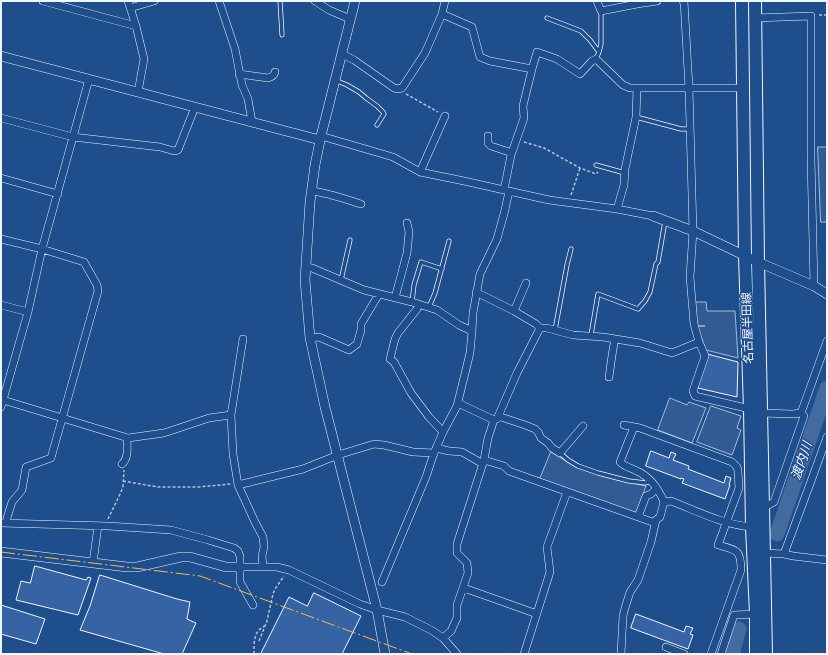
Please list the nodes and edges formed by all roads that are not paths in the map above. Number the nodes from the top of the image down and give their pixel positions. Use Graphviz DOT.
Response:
graph roads {
  1 [pos="44,1"];
  2 [pos="154,1"];
  3 [pos="219,1"];
  4 [pos="280,1"];
  5 [pos="315,1"];
  6 [pos="355,1"];
  7 [pos="445,1"];
  8 [pos="597,1"];
  9 [pos="657,1"];
  10 [pos="683,1"];
  11 [pos="742,1"];
  12 [pos="755,1"];
  13 [pos="129,5"];
  14 [pos="601,12"];
  15 [pos="442,14"];
  16 [pos="547,18"];
  17 [pos="755,18"];
  18 [pos="350,19"];
  19 [pos="136,26"];
  20 [pos="282,35"];
  21 [pos="342,54"];
  22 [pos="1,56"];
  23 [pos="598,56"];
  24 [pos="532,69"];
  25 [pos="274,72"];
  26 [pos="239,74"];
  27 [pos="89,79"];
  28 [pos="335,80"];
  29 [pos="637,88"];
  30 [pos="689,88"];
  31 [pos="743,88"];
  32 [pos="138,92"];
  33 [pos="195,107"];
  34 [pos="445,116"];
  35 [pos="636,117"];
  36 [pos="1,118"];
  37 [pos="252,122"];
  38 [pos="377,124"];
  39 [pos="690,129"];
  40 [pos="488,136"];
  41 [pos="73,137"];
  42 [pos="321,138"];
  43 [pos="512,153"];
  44 [pos="598,166"];
  45 [pos="420,172"];
  46 [pos="625,173"];
  47 [pos="1,178"];
  48 [pos="312,191"];
  49 [pos="506,191"];
  50 [pos="58,194"];
  51 [pos="361,204"];
  52 [pos="618,209"];
  53 [pos="653,216"];
  54 [pos="665,220"];
  55 [pos="407,223"];
  56 [pos="693,231"];
  57 [pos="1,239"];
  58 [pos="350,240"];
  59 [pos="449,241"];
  60 [pos="571,248"];
  61 [pos="42,249"];
  62 [pos="745,256"];
  63 [pos="758,262"];
  64 [pos="306,267"];
  65 [pos="442,269"];
  66 [pos="341,280"];
  67 [pos="526,283"];
  68 [pos="814,286"];
  69 [pos="476,292"];
  70 [pos="380,294"];
  71 [pos="827,294"];
  72 [pos="395,298"];
  73 [pos="415,303"];
  74 [pos="1,305"];
  75 [pos="429,307"];
  76 [pos="514,311"];
  77 [pos="28,312"];
  78 [pos="540,328"];
  79 [pos="555,330"];
  80 [pos="472,331"];
  81 [pos="591,335"];
  82 [pos="243,338"];
  83 [pos="310,338"];
  84 [pos="615,339"];
  85 [pos="827,341"];
  86 [pos="699,342"];
  87 [pos="609,377"];
  88 [pos="2,403"];
  89 [pos="458,403"];
  90 [pos="756,411"];
  91 [pos="801,413"];
  92 [pos="231,415"];
  93 [pos="63,418"];
  94 [pos="496,418"];
  95 [pos="624,425"];
  96 [pos="583,426"];
  97 [pos="634,427"];
  98 [pos="443,432"];
  99 [pos="827,437"];
  100 [pos="127,438"];
  101 [pos="435,450"];
  102 [pos="560,452"];
  103 [pos="338,455"];
  104 [pos="483,462"];
  105 [pos="123,463"];
  106 [pos="651,481"];
  107 [pos="238,484"];
  108 [pos="656,489"];
  109 [pos="567,492"];
  110 [pos="664,502"];
  111 [pos="763,508"];
  112 [pos="638,517"];
  113 [pos="4,522"];
  114 [pos="726,522"];
  115 [pos="655,523"];
  116 [pos="98,526"];
  117 [pos="752,527"];
  118 [pos="1,552"];
  119 [pos="764,553"];
  120 [pos="784,554"];
  121 [pos="827,560"];
  122 [pos="93,563"];
  123 [pos="263,566"];
  124 [pos="240,567"];
  125 [pos="382,582"];
  126 [pos="464,588"];
  127 [pos="253,605"];
  128 [pos="377,610"];
  129 [pos="537,614"];
  130 [pos="756,614"];
  131 [pos="443,638"];
  132 [pos="666,647"];
  133 [pos="385,654"];
  134 [pos="457,654"];
  135 [pos="524,654"];
  136 [pos="621,654"];
  137 [pos="684,654"];
  138 [pos="711,654"];
  139 [pos="721,654"];
  140 [pos="756,654"];
  141 [pos="766,654"];
  1 -- 19 [label="street"];
  2 -- 13 [label="street"];
  3 -- 26 [label="street"];
  4 -- 20 [label="lane"];
  5 -- 18 [label="street"];
  6 -- 18 [label="street"];
  7 -- 15 [label="street"];
  8 -- 14 [label="street"];
  9 -- 14 [label="street"];
  10 -- 30 [label="street"];
  11 -- 31 [label="main road, 名古屋半田線"];
  12 -- 17 [label="main road, 名古屋半田線"];
  13 -- 19 [label="street"];
  14 -- 23 [label="lane"];
  15 -- 21 [label="street"];
  15 -- 24 [label="street"];
  16 -- 23 [label="lane"];
  17 -- 63 [label="main road, 名古屋半田線"];
  17 -- 68 [label="street"];
  18 -- 21 [label="street"];
  19 -- 32 [label="street"];
  21 -- 28 [label="street"];
  22 -- 27 [label="street"];
  23 -- 24 [label="street"];
  23 -- 29 [label="street"];
  24 -- 43 [label="street"];
  25 -- 26 [label="street"];
  26 -- 37 [label="street"];
  27 -- 32 [label="street"];
  27 -- 41 [label="street"];
  28 -- 38 [label="lane"];
  28 -- 42 [label="street"];
  29 -- 30 [label="street"];
  29 -- 35 [label="street"];
  30 -- 31 [label="street"];
  30 -- 39 [label="street"];
  31 -- 62 [label="main road, 名古屋半田線"];
  32 -- 33 [label="street"];
  33 -- 37 [label="street"];
  33 -- 41 [label="street"];
  34 -- 45 [label="street"];
  35 -- 39 [label="lane"];
  35 -- 46 [label="street"];
  36 -- 41 [label="street"];
  37 -- 42 [label="street"];
  39 -- 56 [label="street"];
  40 -- 43 [label="street"];
  41 -- 50 [label="street"];
  42 -- 45 [label="street"];
  42 -- 48 [label="street"];
  43 -- 49 [label="street"];
  44 -- 46 [label="lane"];
  45 -- 49 [label="street"];
  46 -- 52 [label="street"];
  47 -- 50 [label="street"];
  48 -- 51 [label="street"];
  48 -- 64 [label="street"];
  49 -- 52 [label="street"];
  49 -- 69 [label="street"];
  50 -- 61 [label="street"];
  52 -- 53 [label="street"];
  53 -- 54 [label="street"];
  54 -- 56 [label="street"];
  54 -- 81 [label="lane"];
  55 -- 72 [label="street"];
  56 -- 62 [label="street"];
  56 -- 86 [label="street"];
  57 -- 61 [label="street"];
  58 -- 66 [label="lane"];
  59 -- 65 [label="lane"];
  60 -- 79 [label="lane"];
  61 -- 77 [label="street"];
  61 -- 93 [label="street"];
  62 -- 63 [label="street"];
  62 -- 90 [label="main road, 名古屋半田線"];
  63 -- 68 [label="street"];
  63 -- 90 [label="main road, 名古屋半田線"];
  64 -- 66 [label="street"];
  64 -- 83 [label="street"];
  65 -- 73 [label="lane"];
  65 -- 75 [label="lane"];
  66 -- 70 [label="street"];
  67 -- 76 [label="street"];
  68 -- 71 [label="street"];
  69 -- 76 [label="street"];
  69 -- 80 [label="street"];
  70 -- 72 [label="street"];
  70 -- 83 [label="street"];
  72 -- 73 [label="street"];
  73 -- 75 [label="street"];
  73 -- 98 [label="street"];
  74 -- 77 [label="street"];
  75 -- 80 [label="street"];
  76 -- 78 [label="street"];
  77 -- 88 [label="street"];
  78 -- 79 [label="street"];
  78 -- 94 [label="street"];
  79 -- 81 [label="street"];
  80 -- 89 [label="street"];
  81 -- 84 [label="street"];
  82 -- 92 [label="street"];
  83 -- 103 [label="street"];
  84 -- 86 [label="street"];
  84 -- 87 [label="street"];
  85 -- 91 [label="street"];
  86 -- 90 [label="street"];
  88 -- 93 [label="street"];
  89 -- 94 [label="street"];
  89 -- 98 [label="street"];
  90 -- 91 [label="street"];
  90 -- 111 [label="main road, 名古屋半田線"];
  90 -- 117 [label="main road, 名古屋半田線"];
  91 -- 111 [label="street"];
  92 -- 100 [label="street"];
  92 -- 107 [label="street"];
  93 -- 100 [label="street"];
  93 -- 113 [label="street"];
  94 -- 102 [label="street"];
  94 -- 104 [label="street"];
  95 -- 97 [label="street"];
  96 -- 102 [label="street"];
  97 -- 106 [label="street"];
  97 -- 114 [label="street"];
  98 -- 101 [label="street"];
  99 -- 120 [label="street"];
  100 -- 105 [label="street"];
  101 -- 103 [label="street"];
  101 -- 104 [label="street"];
  101 -- 125 [label="street"];
  102 -- 106 [label="lane"];
  103 -- 107 [label="street"];
  103 -- 128 [label="street"];
  104 -- 109 [label="street"];
  104 -- 126 [label="street"];
  106 -- 108 [label="street"];
  107 -- 123 [label="street"];
  108 -- 110 [label="street"];
  108 -- 112 [label="street"];
  109 -- 112 [label="street"];
  109 -- 129 [label="street"];
  110 -- 114 [label="street"];
  110 -- 115 [label="street"];
  111 -- 119 [label="main road, 名古屋半田線"];
  112 -- 115 [label="street"];
  113 -- 116 [label="street"];
  114 -- 117 [label="street"];
  114 -- 138 [label="street"];
  115 -- 136 [label="street"];
  116 -- 122 [label="street"];
  116 -- 124 [label="street"];
  117 -- 130 [label="main road, 名古屋半田線"];
  118 -- 122 [label="street"];
  119 -- 120 [label="street"];
  119 -- 141 [label="main road, 名古屋半田線"];
  120 -- 121 [label="street"];
  122 -- 124 [label="street"];
  123 -- 124 [label="street"];
  123 -- 128 [label="street"];
  124 -- 127 [label="street"];
  126 -- 129 [label="street"];
  126 -- 131 [label="street"];
  128 -- 131 [label="street"];
  128 -- 133 [label="street"];
  129 -- 135 [label="street"];
  130 -- 139 [label="street"];
  130 -- 140 [label="main road, 名古屋半田線"];
  131 -- 134 [label="street"];
  132 -- 137 [label="street"];
}
